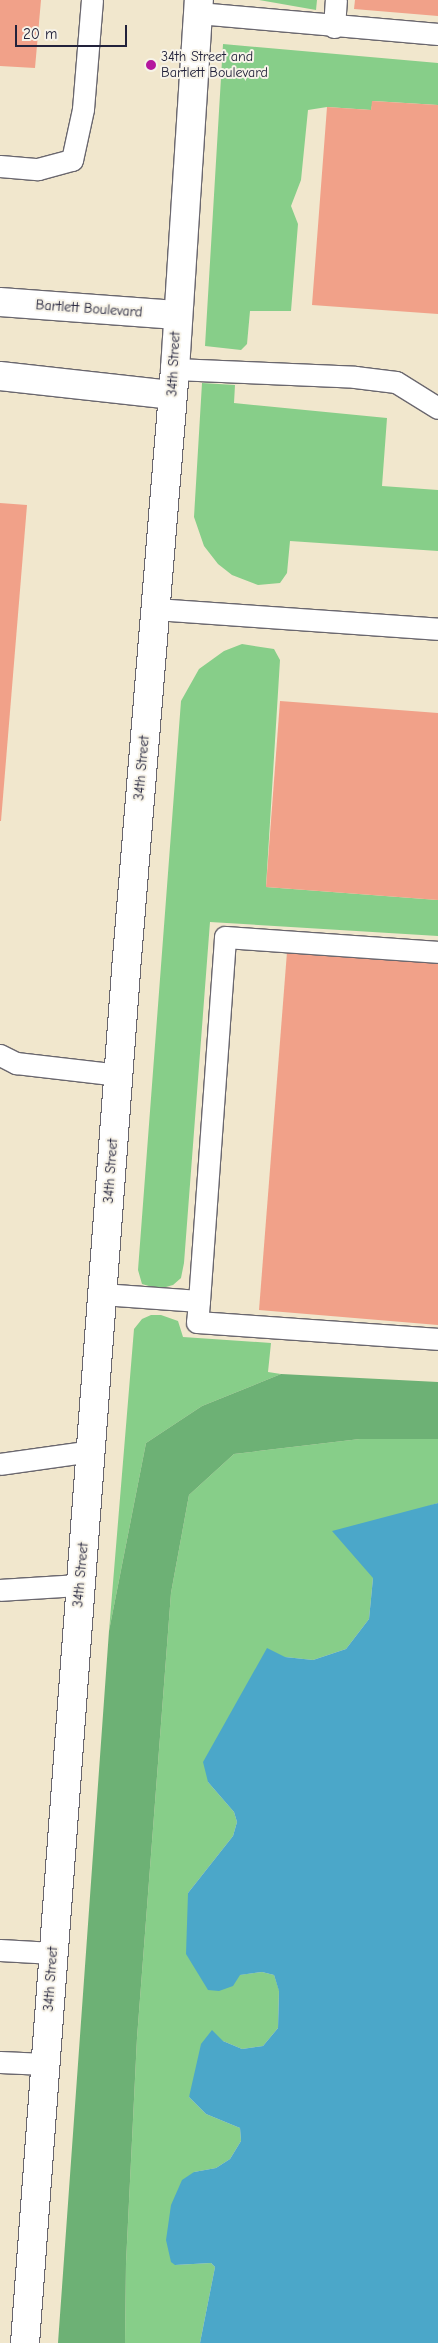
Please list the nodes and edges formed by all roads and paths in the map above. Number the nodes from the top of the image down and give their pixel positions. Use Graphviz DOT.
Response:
graph roads {
  1 [pos="92,0"];
  2 [pos="336,0"];
  3 [pos="199,7"];
  4 [pos="334,27"];
  5 [pos="438,34"];
  6 [pos="0,166"];
  7 [pos="0,302"];
  8 [pos="177,315"];
  9 [pos="0,376"];
  10 [pos="174,382"];
  11 [pos="438,408"];
  12 [pos="155,609"];
  13 [pos="438,629"];
  14 [pos="438,952"];
  15 [pos="0,1054"];
  16 [pos="119,1074"];
  17 [pos="102,1294"];
  18 [pos="199,1301"];
  19 [pos="438,1339"];
  20 [pos="91,1451"];
  21 [pos="0,1464"];
  22 [pos="80,1585"];
  23 [pos="0,1590"];
  24 [pos="0,1950"];
  25 [pos="53,1953"];
  26 [pos="0,2062"];
  27 [pos="44,2064"];
  28 [pos="25,2343"];
  1 -- 6 [label="lane"];
  2 -- 4 [label="lane"];
  3 -- 4 [label="lane"];
  3 -- 8 [label="street, 34th Street"];
  4 -- 5 [label="lane"];
  7 -- 8 [label="street, Bartlett Boulevard"];
  8 -- 10 [label="street, 34th Street"];
  9 -- 10 [label="street"];
  10 -- 11 [label="lane"];
  10 -- 12 [label="street, 34th Street"];
  12 -- 13 [label="lane"];
  12 -- 16 [label="street, 34th Street"];
  14 -- 18 [label="lane"];
  15 -- 16 [label="lane"];
  16 -- 17 [label="street, 34th Street"];
  17 -- 18 [label="lane"];
  17 -- 20 [label="street, 34th Street"];
  18 -- 19 [label="lane"];
  20 -- 21 [label="lane"];
  20 -- 22 [label="street, 34th Street"];
  22 -- 23 [label="lane"];
  22 -- 25 [label="street, 34th Street"];
  24 -- 25 [label="lane"];
  25 -- 27 [label="street, 34th Street"];
  26 -- 27 [label="lane"];
  27 -- 28 [label="street, 34th Street"];
}
